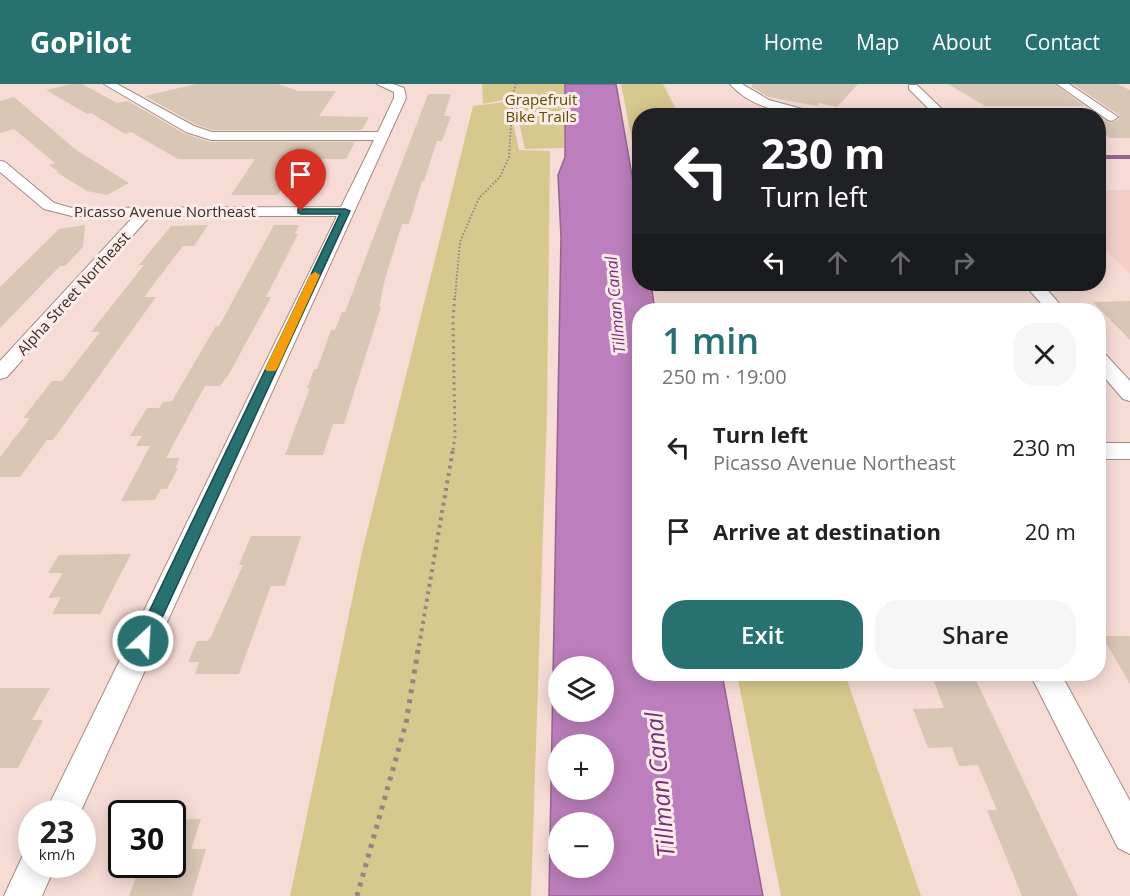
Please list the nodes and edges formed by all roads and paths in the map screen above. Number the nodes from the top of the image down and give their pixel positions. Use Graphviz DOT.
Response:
graph roads {
  1 [pos="109,84"];
  2 [pos="382,84"];
  3 [pos="516,84"];
  4 [pos="735,84"];
  5 [pos="1062,84"];
  6 [pos="389,85"];
  7 [pos="913,87"];
  8 [pos="778,107"];
  9 [pos="783,108"];
  10 [pos="935,108"];
  11 [pos="1101,108"];
  12 [pos="1106,111"];
  13 [pos="1106,117"];
  14 [pos="381,136"];
  15 [pos="0,165"];
  16 [pos="345,211"];
  17 [pos="146,212"];
  18 [pos="1039,291"];
  19 [pos="1050,303"];
  20 [pos="1106,367"];
  21 [pos="0,373"];
  22 [pos="1130,394"];
  23 [pos="1106,451"];
  24 [pos="1130,451"];
  25 [pos="1049,681"];
  26 [pos="68,800"];
  27 [pos="1130,836"];
  28 [pos="31,878"];
  29 [pos="23,896"];
  30 [pos="357,896"];
  1 -- 14 [label="street"];
  2 -- 6 [label="street"];
  3 -- 30 [label="path"];
  4 -- 8 [label="street"];
  5 -- 11 [label="street"];
  6 -- 14 [label="street"];
  7 -- 10 [label="street"];
  8 -- 9 [label="street"];
  12 -- 13 [label="street"];
  14 -- 16 [label="street"];
  15 -- 17 [label="street, Picasso Avenue Northeast"];
  16 -- 17 [label="street, Picasso Avenue Northeast"];
  16 -- 26 [label="street"];
  17 -- 21 [label="street, Alpha Street Northeast"];
  18 -- 19 [label="street"];
  20 -- 22 [label="street"];
  23 -- 24 [label="street"];
  25 -- 27 [label="street"];
  28 -- 29 [label="street"];
}
